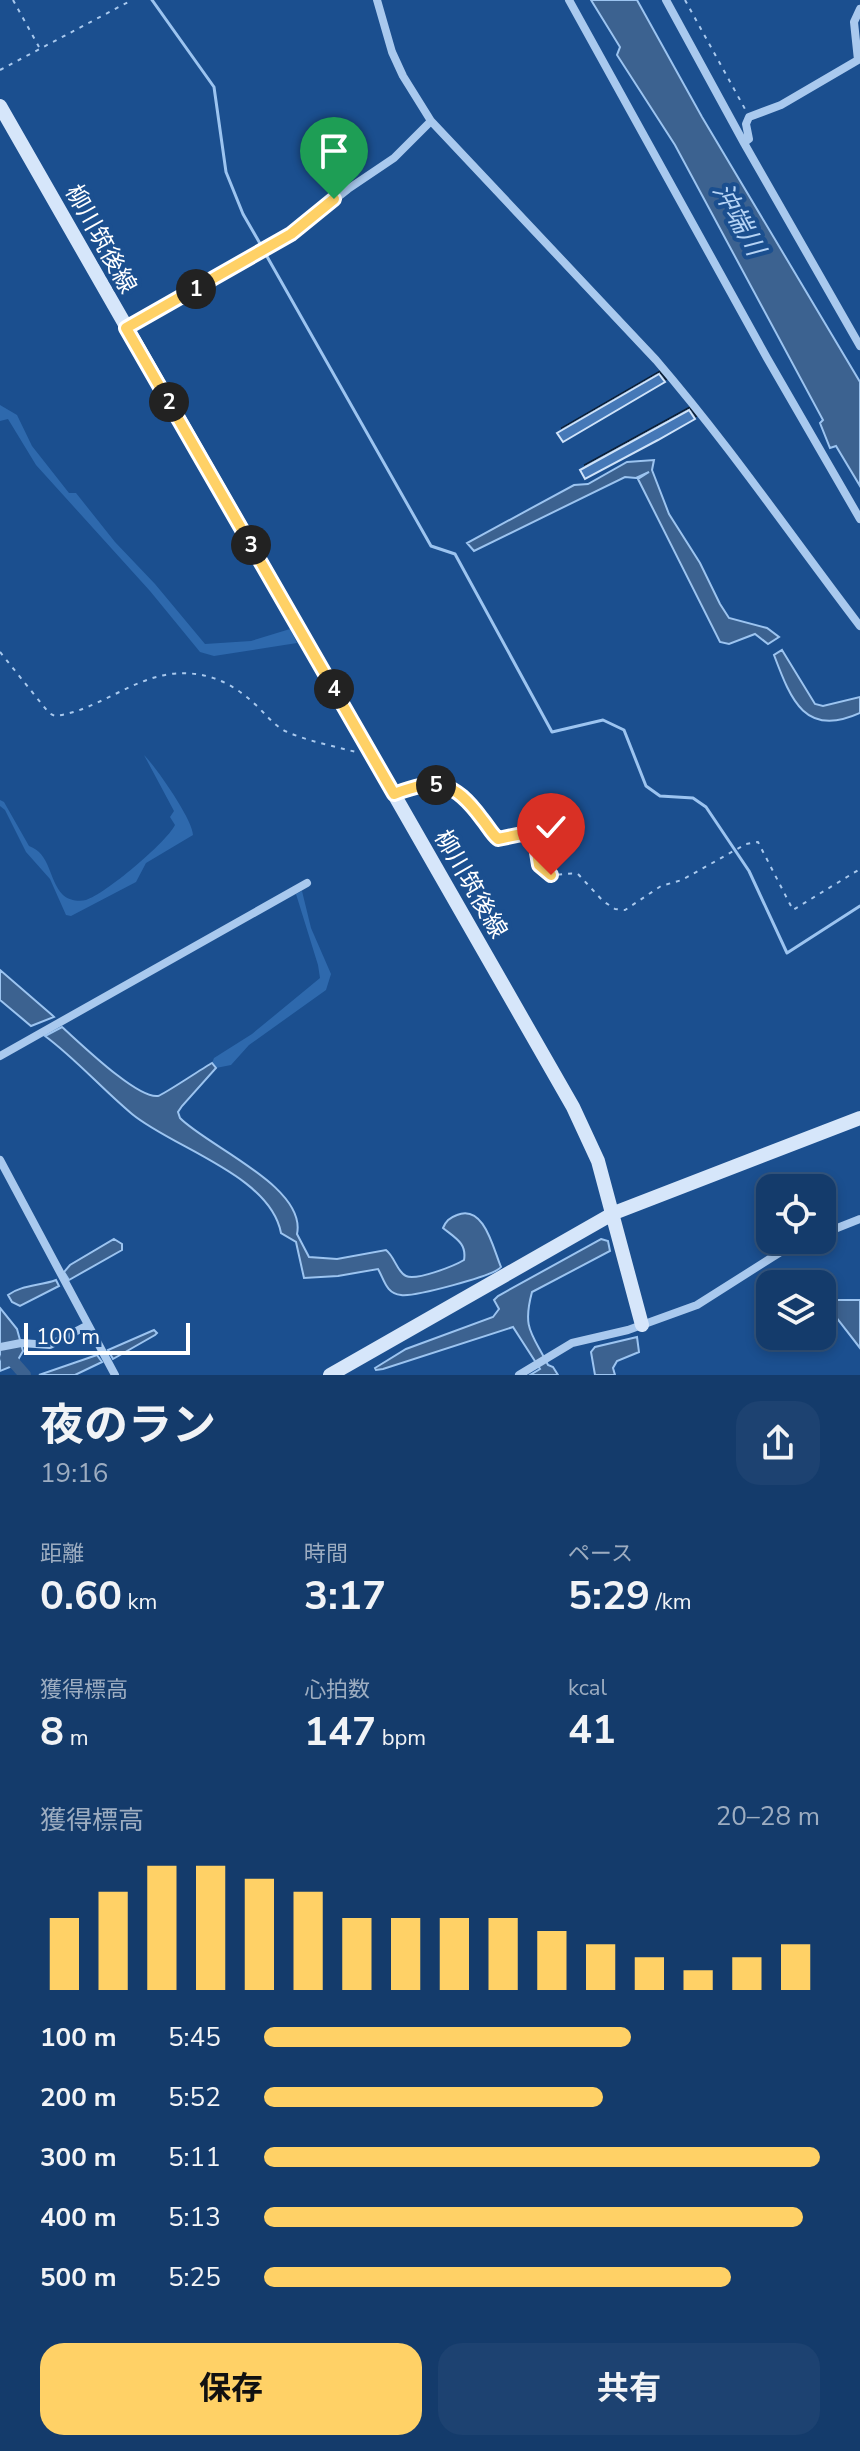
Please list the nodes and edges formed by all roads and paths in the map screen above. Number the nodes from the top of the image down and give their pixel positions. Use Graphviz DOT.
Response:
graph roads {
  1 [pos="13,0"];
  2 [pos="132,0"];
  3 [pos="377,0"];
  4 [pos="569,0"];
  5 [pos="666,0"];
  6 [pos="685,0"];
  7 [pos="860,9"];
  8 [pos="40,48"];
  9 [pos="0,70"];
  10 [pos="0,106"];
  11 [pos="749,117"];
  12 [pos="431,121"];
  13 [pos="744,143"];
  14 [pos="126,328"];
  15 [pos="860,346"];
  16 [pos="860,519"];
  17 [pos="860,626"];
  18 [pos="0,652"];
  19 [pos="372,756"];
  20 [pos="394,794"];
  21 [pos="860,869"];
  22 [pos="307,883"];
  23 [pos="0,1056"];
  24 [pos="860,1118"];
  25 [pos="0,1160"];
  26 [pos="614,1213"];
  27 [pos="860,1219"];
  28 [pos="836,1228"];
  29 [pos="777,1254"];
  30 [pos="88,1325"];
  31 [pos="642,1325"];
  32 [pos="0,1347"];
  33 [pos="115,1375"];
  34 [pos="330,1375"];
  35 [pos="519,1375"];
  1 -- 8 [label="path"];
  2 -- 8 [label="path"];
  3 -- 12 [label="street"];
  4 -- 16 [label="street"];
  5 -- 13 [label="street"];
  6 -- 11 [label="path"];
  7 -- 11 [label="street"];
  8 -- 9 [label="path"];
  10 -- 14 [label="main road, 柳川筑後線"];
  11 -- 13 [label="street"];
  12 -- 14 [label="street"];
  12 -- 17 [label="street"];
  13 -- 15 [label="street"];
  14 -- 19 [label="main road, 柳川筑後線"];
  18 -- 19 [label="path"];
  19 -- 20 [label="main road, 柳川筑後線"];
  20 -- 21 [label="path"];
  20 -- 26 [label="main road, 柳川筑後線"];
  22 -- 23 [label="street"];
  24 -- 26 [label="main road"];
  25 -- 30 [label="street"];
  26 -- 31 [label="main road, 柳川筑後線"];
  26 -- 34 [label="main road"];
  27 -- 28 [label="street"];
  29 -- 31 [label="street"];
  30 -- 32 [label="street"];
  30 -- 33 [label="street"];
  31 -- 35 [label="street"];
}
